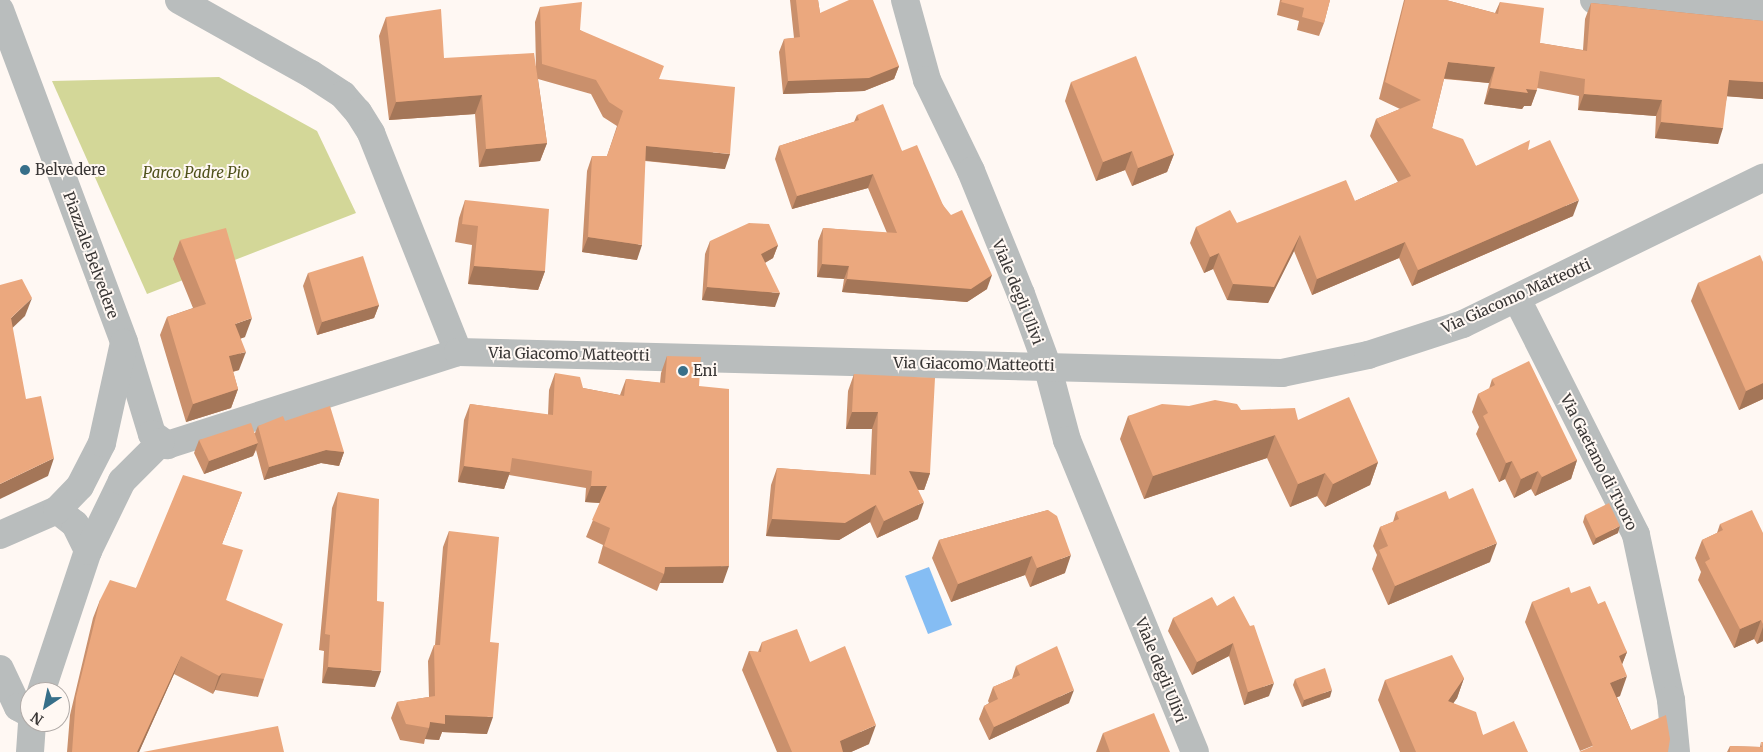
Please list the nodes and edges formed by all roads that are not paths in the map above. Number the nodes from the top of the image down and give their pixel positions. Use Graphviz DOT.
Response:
graph roads {
  1 [pos="179,0"];
  2 [pos="905,0"];
  3 [pos="1594,0"];
  4 [pos="1763,9"];
  5 [pos="0,10"];
  6 [pos="10,62"];
  7 [pos="1763,178"];
  8 [pos="1517,299"];
  9 [pos="124,342"];
  10 [pos="458,352"];
  11 [pos="1047,365"];
  12 [pos="161,442"];
  13 [pos="57,510"];
  14 [pos="0,535"];
  15 [pos="88,551"];
  16 [pos="0,669"];
  17 [pos="44,682"];
  18 [pos="20,708"];
  19 [pos="31,732"];
  20 [pos="30,752"];
  21 [pos="1195,752"];
  22 [pos="1676,752"];
  1 -- 10 [label="street"];
  2 -- 11 [label="street, Viale degli Ulivi"];
  3 -- 4 [label="street"];
  5 -- 6 [label="street, Piazzale Belvedere"];
  6 -- 9 [label="street, Piazzale Belvedere"];
  7 -- 8 [label="street, Via Giacomo Matteotti"];
  8 -- 11 [label="street, Via Giacomo Matteotti"];
  8 -- 22 [label="street, Via Gaetano di Tuoro"];
  9 -- 12 [label="street, Piazzale Belvedere"];
  9 -- 13 [label="street"];
  10 -- 11 [label="street, Via Giacomo Matteotti"];
  10 -- 12 [label="street, Via Giacomo Matteotti"];
  11 -- 21 [label="street, Viale degli Ulivi"];
  12 -- 15 [label="street"];
  13 -- 14 [label="street"];
  13 -- 15 [label="street"];
  15 -- 17 [label="street"];
  16 -- 18 [label="street"];
  19 -- 20 [label="street"];
}
